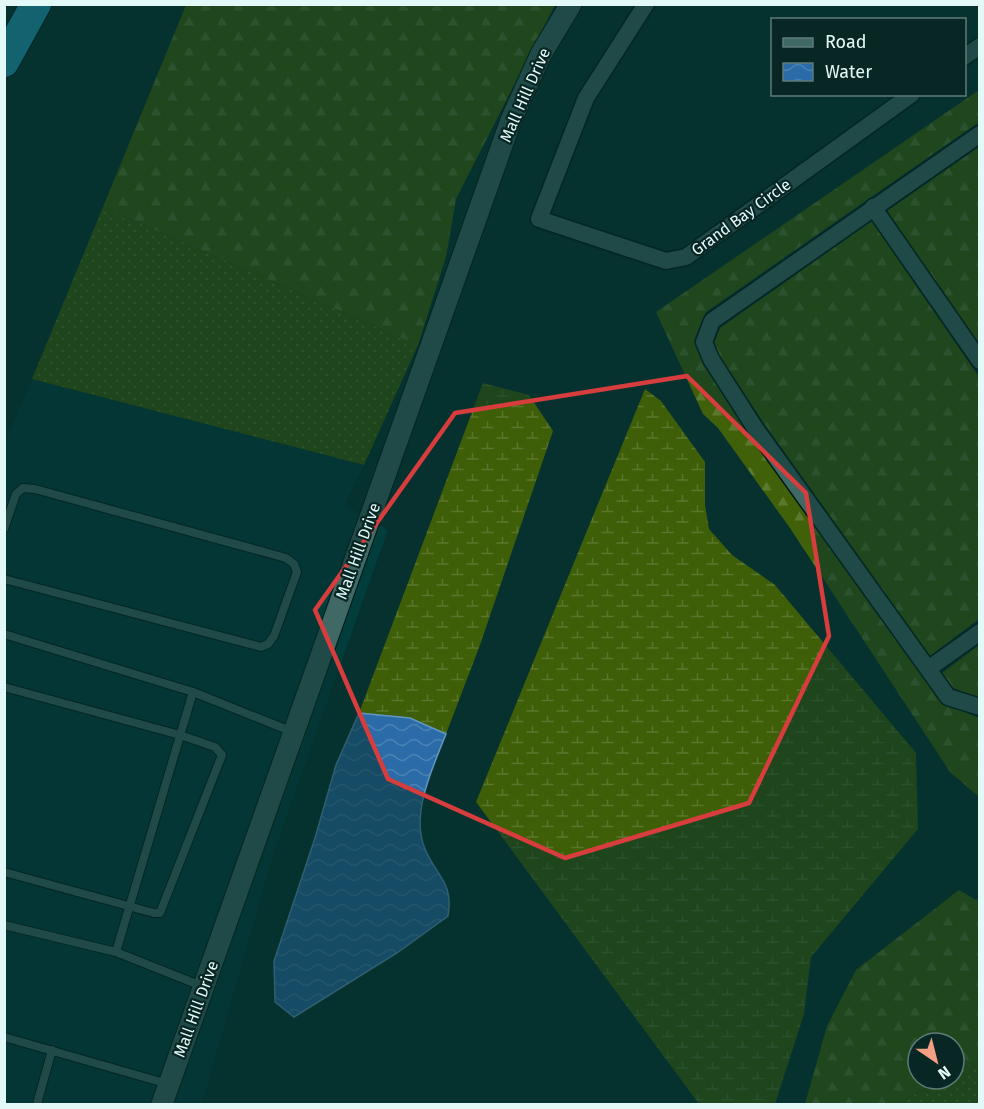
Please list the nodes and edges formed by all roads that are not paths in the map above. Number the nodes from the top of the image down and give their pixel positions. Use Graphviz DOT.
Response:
graph roads {
  1 [pos="36,4"];
  2 [pos="571,4"];
  3 [pos="646,4"];
  4 [pos="980,46"];
  5 [pos="966,56"];
  6 [pos="4,62"];
  7 [pos="909,96"];
  8 [pos="980,134"];
  9 [pos="873,207"];
  10 [pos="980,361"];
  11 [pos="4,529"];
  12 [pos="4,579"];
  13 [pos="980,632"];
  14 [pos="4,634"];
  15 [pos="928,669"];
  16 [pos="4,687"];
  17 [pos="193,692"];
  18 [pos="980,707"];
  19 [pos="293,732"];
  20 [pos="180,735"];
  21 [pos="4,872"];
  22 [pos="129,905"];
  23 [pos="4,925"];
  24 [pos="116,952"];
  25 [pos="204,987"];
  26 [pos="4,1037"];
  27 [pos="52,1050"];
  28 [pos="169,1084"];
  29 [pos="37,1104"];
  30 [pos="162,1104"];
  1 -- 6 [label="highway"];
  2 -- 19 [label="street, Mall Hill Drive"];
  3 -- 7 [label="street, Grand Bay Circle"];
  4 -- 5 [label="street"];
  8 -- 9 [label="street"];
  9 -- 10 [label="street"];
  9 -- 15 [label="street"];
  11 -- 12 [label="lane"];
  13 -- 15 [label="street"];
  14 -- 17 [label="lane"];
  15 -- 18 [label="street"];
  16 -- 20 [label="lane"];
  17 -- 19 [label="lane"];
  17 -- 20 [label="lane"];
  19 -- 25 [label="street, Mall Hill Drive"];
  20 -- 22 [label="lane"];
  20 -- 22 [label="lane"];
  21 -- 22 [label="lane"];
  22 -- 24 [label="lane"];
  23 -- 24 [label="lane"];
  24 -- 25 [label="lane"];
  25 -- 28 [label="street, Mall Hill Drive"];
  26 -- 27 [label="lane"];
  27 -- 28 [label="lane"];
  27 -- 29 [label="lane"];
  28 -- 30 [label="street, Mall Hill Drive"];
}
